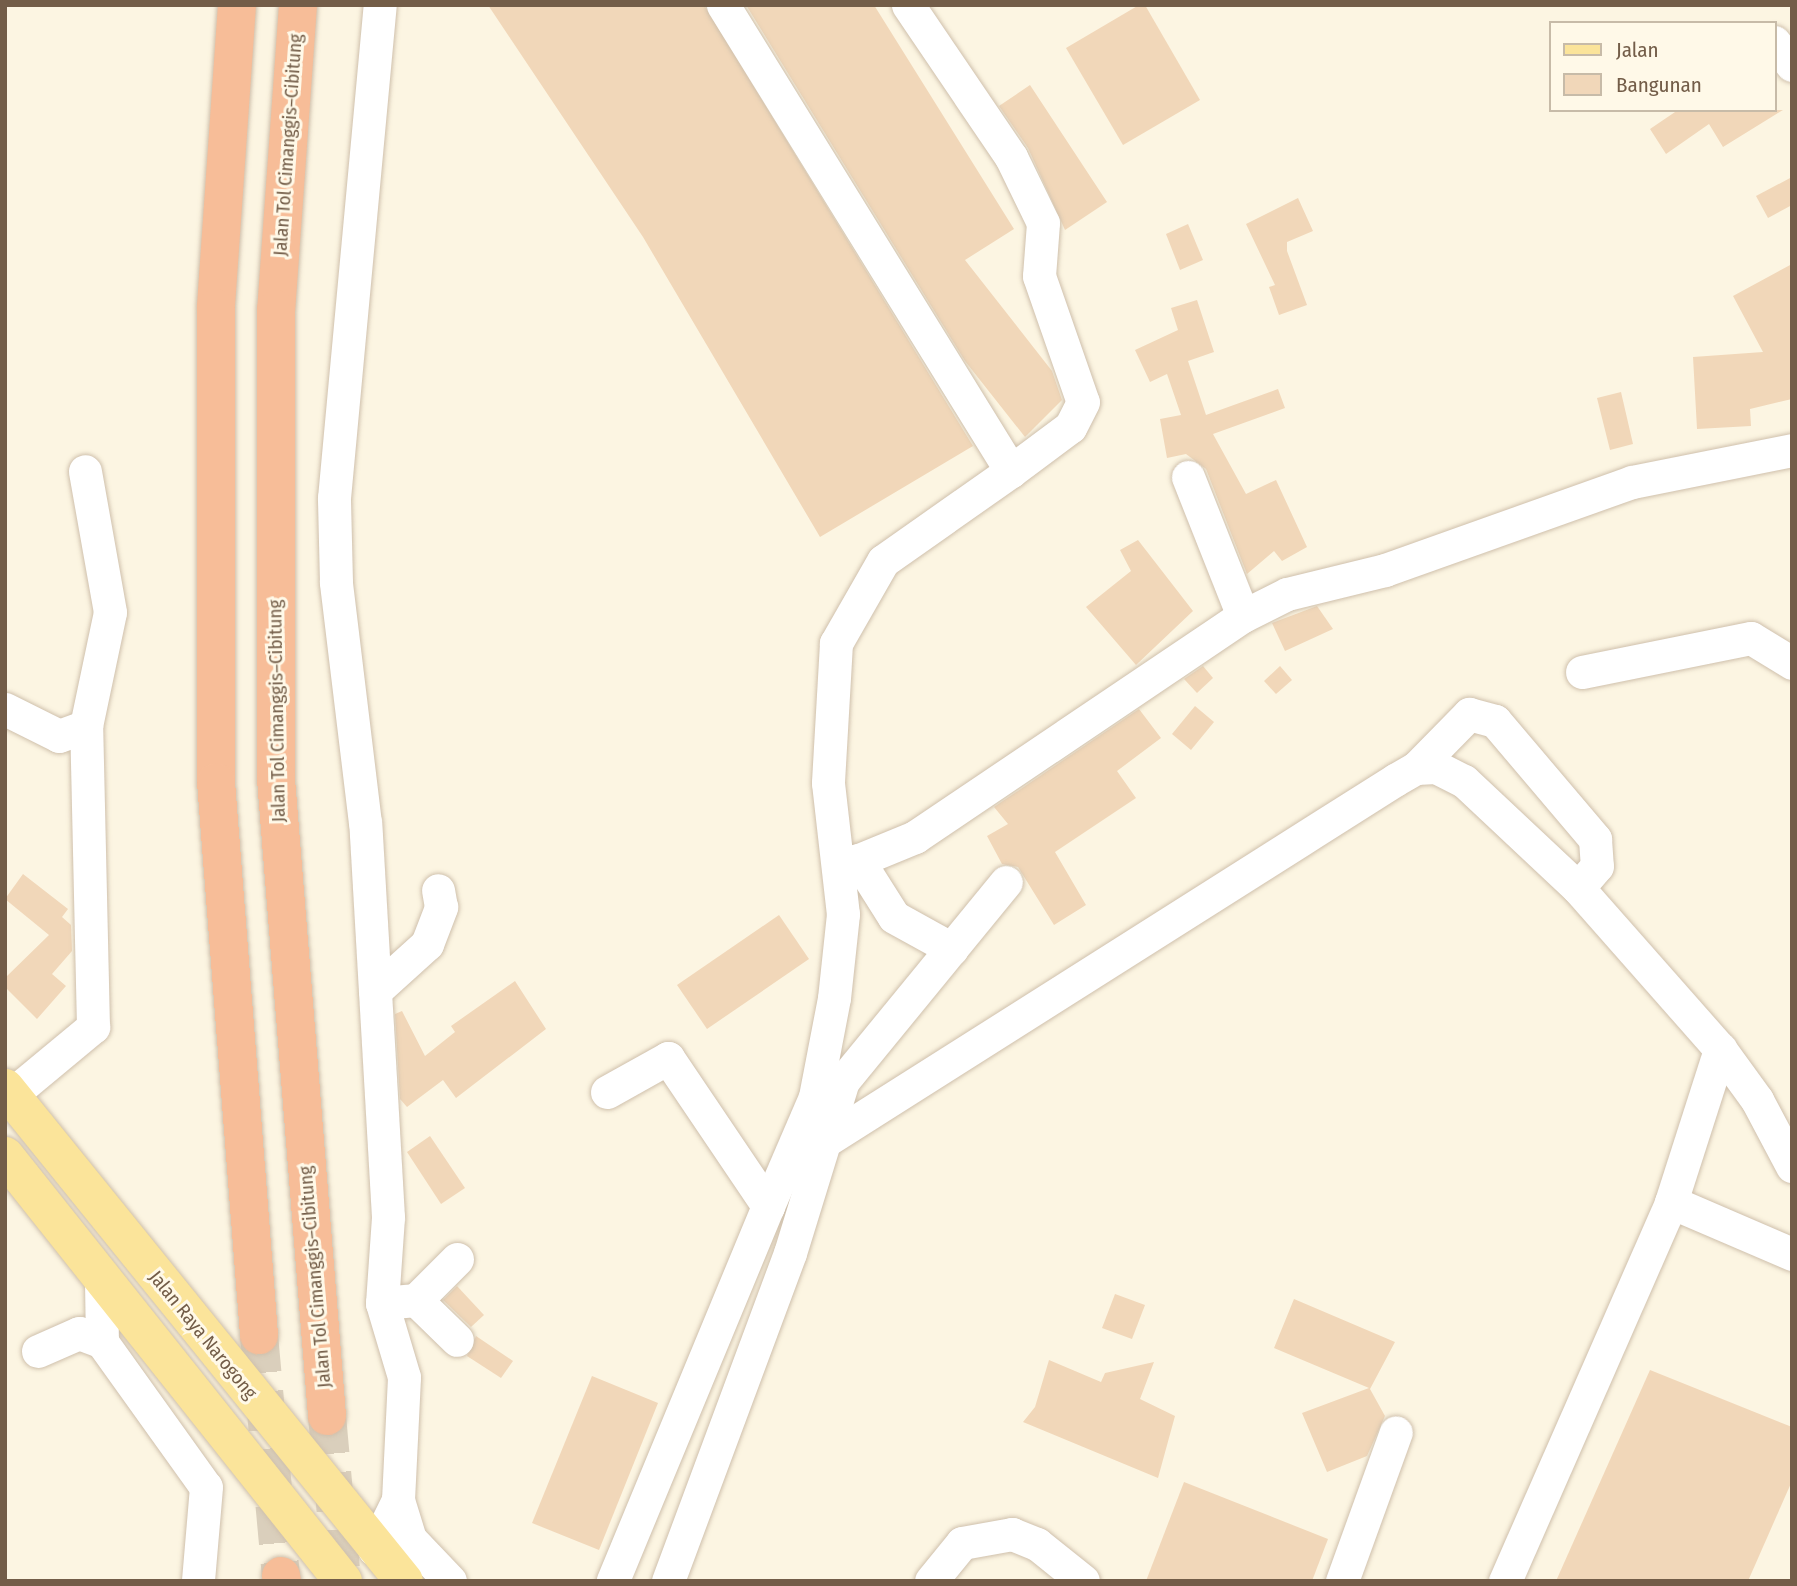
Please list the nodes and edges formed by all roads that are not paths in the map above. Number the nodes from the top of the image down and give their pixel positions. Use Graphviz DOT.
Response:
graph roads {
  1 [pos="237,5"];
  2 [pos="298,5"];
  3 [pos="312,5"];
  4 [pos="380,5"];
  5 [pos="723,5"];
  6 [pos="908,5"];
  7 [pos="1776,45"];
  8 [pos="1792,65"];
  9 [pos="290,100"];
  10 [pos="1792,450"];
  11 [pos="85,471"];
  12 [pos="1011,471"];
  13 [pos="1188,477"];
  14 [pos="1243,615"];
  15 [pos="1792,663"];
  16 [pos="1582,672"];
  17 [pos="5,709"];
  18 [pos="86,726"];
  19 [pos="1416,768"];
  20 [pos="850,864"];
  21 [pos="1006,882"];
  22 [pos="1578,888"];
  23 [pos="438,890"];
  24 [pos="952,949"];
  25 [pos="374,991"];
  26 [pos="1720,1049"];
  27 [pos="8,1091"];
  28 [pos="607,1092"];
  29 [pos="825,1141"];
  30 [pos="1792,1166"];
  31 [pos="12,1169"];
  32 [pos="1671,1202"];
  33 [pos="768,1206"];
  34 [pos="1792,1254"];
  35 [pos="457,1259"];
  36 [pos="101,1280"];
  37 [pos="416,1300"];
  38 [pos="382,1303"];
  39 [pos="259,1335"];
  40 [pos="457,1340"];
  41 [pos="102,1342"];
  42 [pos="38,1351"];
  43 [pos="327,1416"];
  44 [pos="1396,1432"];
  45 [pos="398,1500"];
  46 [pos="374,1549"];
  47 [pos="198,1581"];
  48 [pos="343,1581"];
  49 [pos="404,1581"];
  50 [pos="450,1581"];
  51 [pos="613,1581"];
  52 [pos="668,1581"];
  53 [pos="931,1581"];
  54 [pos="1083,1581"];
  55 [pos="1342,1581"];
  56 [pos="1505,1581"];
  1 -- 39 [label="highway"];
  2 -- 9 [label="highway, Jalan Tol Cimanggis–Cibitung"];
  3 -- 9 [label="highway"];
  4 -- 25 [label="street"];
  5 -- 12 [label="street"];
  6 -- 12 [label="street"];
  7 -- 8 [label="street"];
  9 -- 43 [label="highway, Jalan Tol Cimanggis–Cibitung"];
  10 -- 14 [label="street"];
  11 -- 18 [label="street"];
  12 -- 20 [label="street"];
  13 -- 14 [label="street"];
  14 -- 20 [label="street"];
  15 -- 16 [label="street"];
  17 -- 18 [label="street"];
  18 -- 27 [label="street"];
  19 -- 22 [label="street"];
  19 -- 22 [label="street"];
  19 -- 29 [label="street"];
  20 -- 24 [label="street"];
  20 -- 33 [label="street"];
  21 -- 24 [label="street"];
  22 -- 26 [label="street"];
  23 -- 25 [label="street"];
  24 -- 29 [label="street"];
  25 -- 38 [label="street"];
  26 -- 30 [label="street"];
  26 -- 32 [label="street"];
  27 -- 46 [label="main road, Jalan Raya Narogong"];
  28 -- 33 [label="street"];
  29 -- 52 [label="street"];
  31 -- 36 [label="main road"];
  32 -- 34 [label="street"];
  32 -- 56 [label="street"];
  33 -- 51 [label="street"];
  35 -- 37 [label="street"];
  36 -- 41 [label="street"];
  36 -- 48 [label="main road"];
  37 -- 38 [label="street"];
  37 -- 40 [label="street"];
  38 -- 45 [label="street"];
  41 -- 42 [label="street"];
  41 -- 47 [label="street"];
  44 -- 55 [label="street"];
  45 -- 46 [label="street"];
  45 -- 50 [label="street"];
  46 -- 49 [label="main road, Jalan Raya Narogong"];
  53 -- 54 [label="street"];
}
